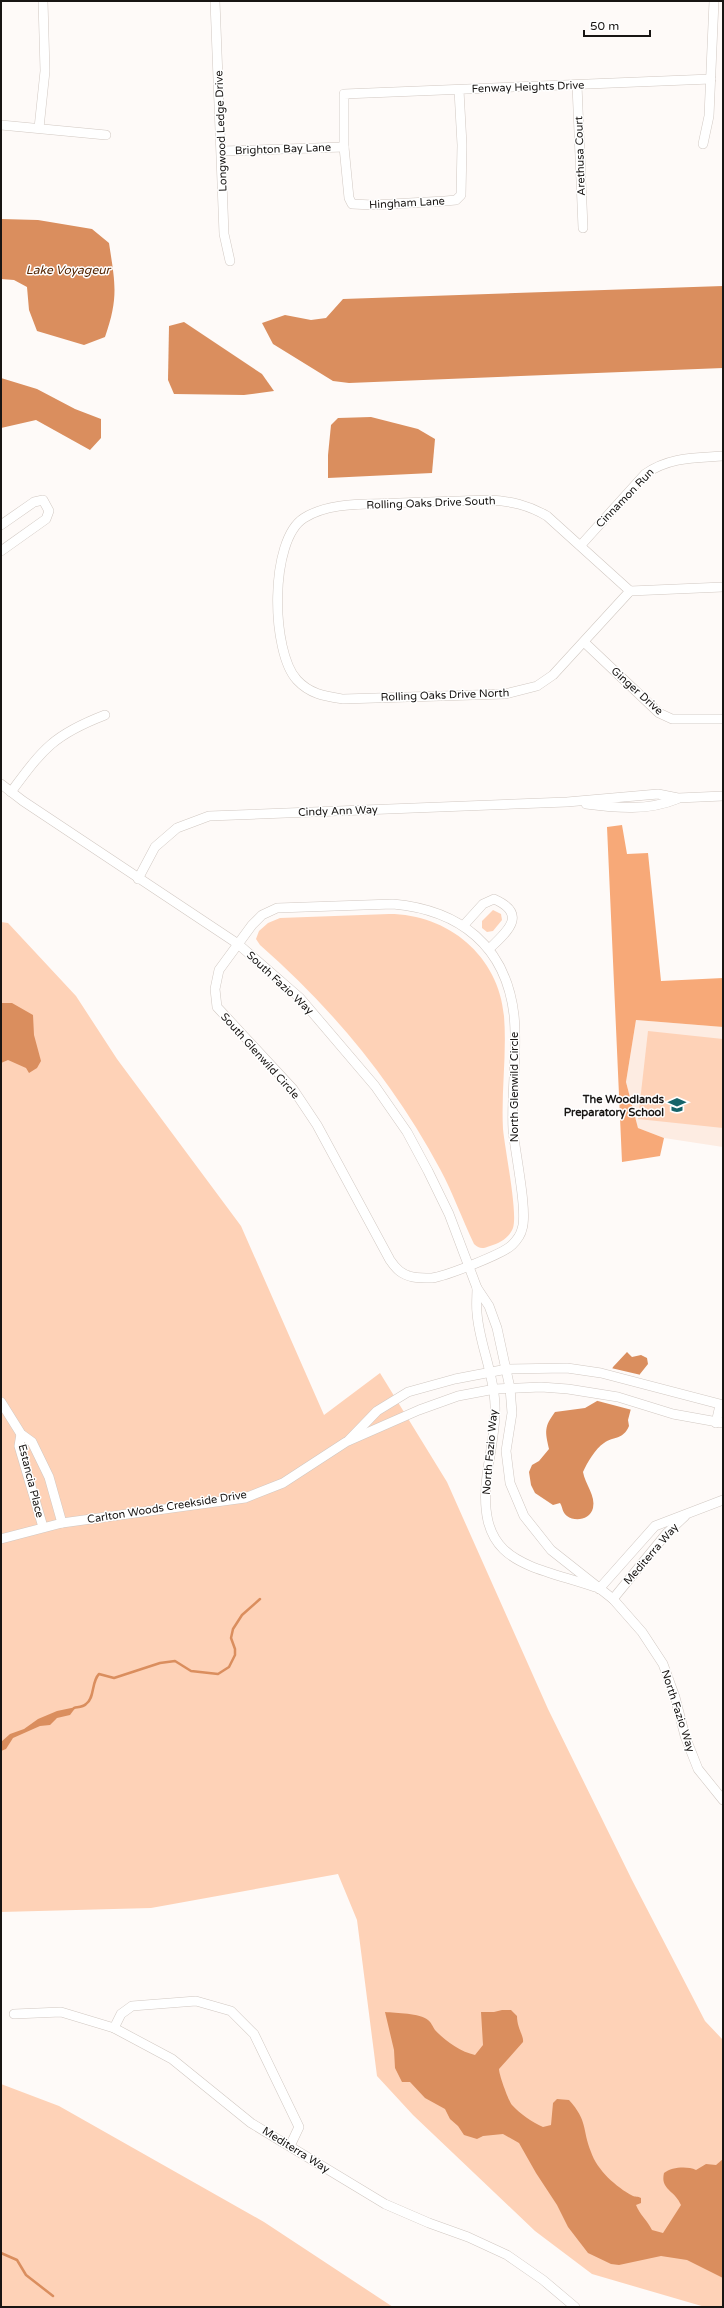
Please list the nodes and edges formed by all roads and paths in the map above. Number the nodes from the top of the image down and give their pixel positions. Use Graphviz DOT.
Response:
graph roads {
  1 [pos="43,1"];
  2 [pos="215,1"];
  3 [pos="717,5"];
  4 [pos="711,79"];
  5 [pos="577,85"];
  6 [pos="459,90"];
  7 [pos="1,125"];
  8 [pos="39,128"];
  9 [pos="106,135"];
  10 [pos="703,144"];
  11 [pos="344,147"];
  12 [pos="222,151"];
  13 [pos="583,228"];
  14 [pos="230,261"];
  15 [pos="723,456"];
  16 [pos="1,525"];
  17 [pos="581,545"];
  18 [pos="1,552"];
  19 [pos="723,587"];
  20 [pos="630,591"];
  21 [pos="279,612"];
  22 [pos="584,642"];
  23 [pos="105,715"];
  24 [pos="723,719"];
  25 [pos="1,784"];
  26 [pos="11,792"];
  27 [pos="723,796"];
  28 [pos="138,879"];
  29 [pos="464,926"];
  30 [pos="238,944"];
  31 [pos="490,948"];
  32 [pos="504,975"];
  33 [pos="469,1265"];
  34 [pos="477,1288"];
  35 [pos="507,1370"];
  36 [pos="490,1371"];
  37 [pos="510,1388"];
  38 [pos="494,1389"];
  39 [pos="1,1402"];
  40 [pos="722,1405"];
  41 [pos="721,1425"];
  42 [pos="21,1434"];
  43 [pos="346,1442"];
  44 [pos="723,1500"];
  45 [pos="691,1512"];
  46 [pos="62,1523"];
  47 [pos="43,1528"];
  48 [pos="1,1539"];
  49 [pos="599,1589"];
  50 [pos="613,1599"];
  51 [pos="723,1800"];
  52 [pos="14,2014"];
  53 [pos="114,2028"];
  54 [pos="290,2146"];
  55 [pos="575,2307"];
  1 -- 8 [label="street"];
  2 -- 12 [label="street, Longwood Ledge Drive"];
  3 -- 4 [label="street"];
  4 -- 5 [label="street, Fenway Heights Drive"];
  4 -- 10 [label="street"];
  5 -- 6 [label="street, Fenway Heights Drive"];
  5 -- 13 [label="street, Arethusa Court"];
  6 -- 11 [label="street, Fenway Heights Drive"];
  6 -- 11 [label="street, Hingham Lane"];
  7 -- 8 [label="street"];
  8 -- 9 [label="street"];
  11 -- 12 [label="street, Brighton Bay Lane"];
  12 -- 14 [label="street, Longwood Ledge Drive"];
  15 -- 17 [label="street, Cinnamon Run"];
  16 -- 18 [label="street"];
  17 -- 20 [label="street, Rolling Oaks Drive South"];
  17 -- 21 [label="street, Rolling Oaks Drive South"];
  19 -- 20 [label="street"];
  20 -- 22 [label="street, Rolling Oaks Drive North"];
  21 -- 22 [label="street, Rolling Oaks Drive North"];
  22 -- 24 [label="street, Ginger Drive"];
  23 -- 26 [label="street"];
  25 -- 26 [label="street, South Fazio Way"];
  26 -- 28 [label="street, South Fazio Way"];
  27 -- 28 [label="street, Cindy Ann Way"];
  28 -- 30 [label="street, South Fazio Way"];
  29 -- 30 [label="street, South Glenwild Circle"];
  29 -- 31 [label="street, South Glenwild Circle"];
  29 -- 31 [label="street"];
  30 -- 33 [label="street, South Fazio Way"];
  30 -- 33 [label="street, South Glenwild Circle"];
  31 -- 32 [label="street, South Glenwild Circle"];
  32 -- 33 [label="street, North Glenwild Circle"];
  33 -- 34 [label="street, South Fazio Way"];
  34 -- 35 [label="street, South Fazio Way"];
  34 -- 36 [label="street, South Fazio Way"];
  35 -- 36 [label="street, Carlton Woods Creekside Drive"];
  35 -- 37 [label="street, South Fazio Way"];
  35 -- 40 [label="street, Carlton Woods Creekside Drive"];
  36 -- 38 [label="street, South Fazio Way"];
  36 -- 43 [label="street, Carlton Woods Creekside Drive"];
  37 -- 38 [label="street, Carlton Woods Creekside Drive"];
  37 -- 41 [label="street, Carlton Woods Creekside Drive"];
  37 -- 49 [label="street, North Fazio Way"];
  38 -- 43 [label="street, Carlton Woods Creekside Drive"];
  38 -- 49 [label="street, North Fazio Way"];
  39 -- 42 [label="street, Estancia Place"];
  40 -- 41 [label="street, Carlton Woods Creekside Drive"];
  42 -- 46 [label="street, Estancia Place"];
  42 -- 47 [label="street, Estancia Place"];
  43 -- 46 [label="street, Carlton Woods Creekside Drive"];
  44 -- 45 [label="street, Mediterra Way"];
  45 -- 49 [label="street, Mediterra Way"];
  45 -- 50 [label="street, Mediterra Way"];
  46 -- 47 [label="street, Carlton Woods Creekside Drive"];
  47 -- 48 [label="street, Carlton Woods Creekside Drive"];
  49 -- 50 [label="street, North Fazio Way"];
  50 -- 51 [label="street, North Fazio Way"];
  52 -- 53 [label="street, Mediterra Way"];
  53 -- 54 [label="street, Mediterra Way"];
  53 -- 54 [label="street"];
  54 -- 55 [label="street, Mediterra Way"];
}
